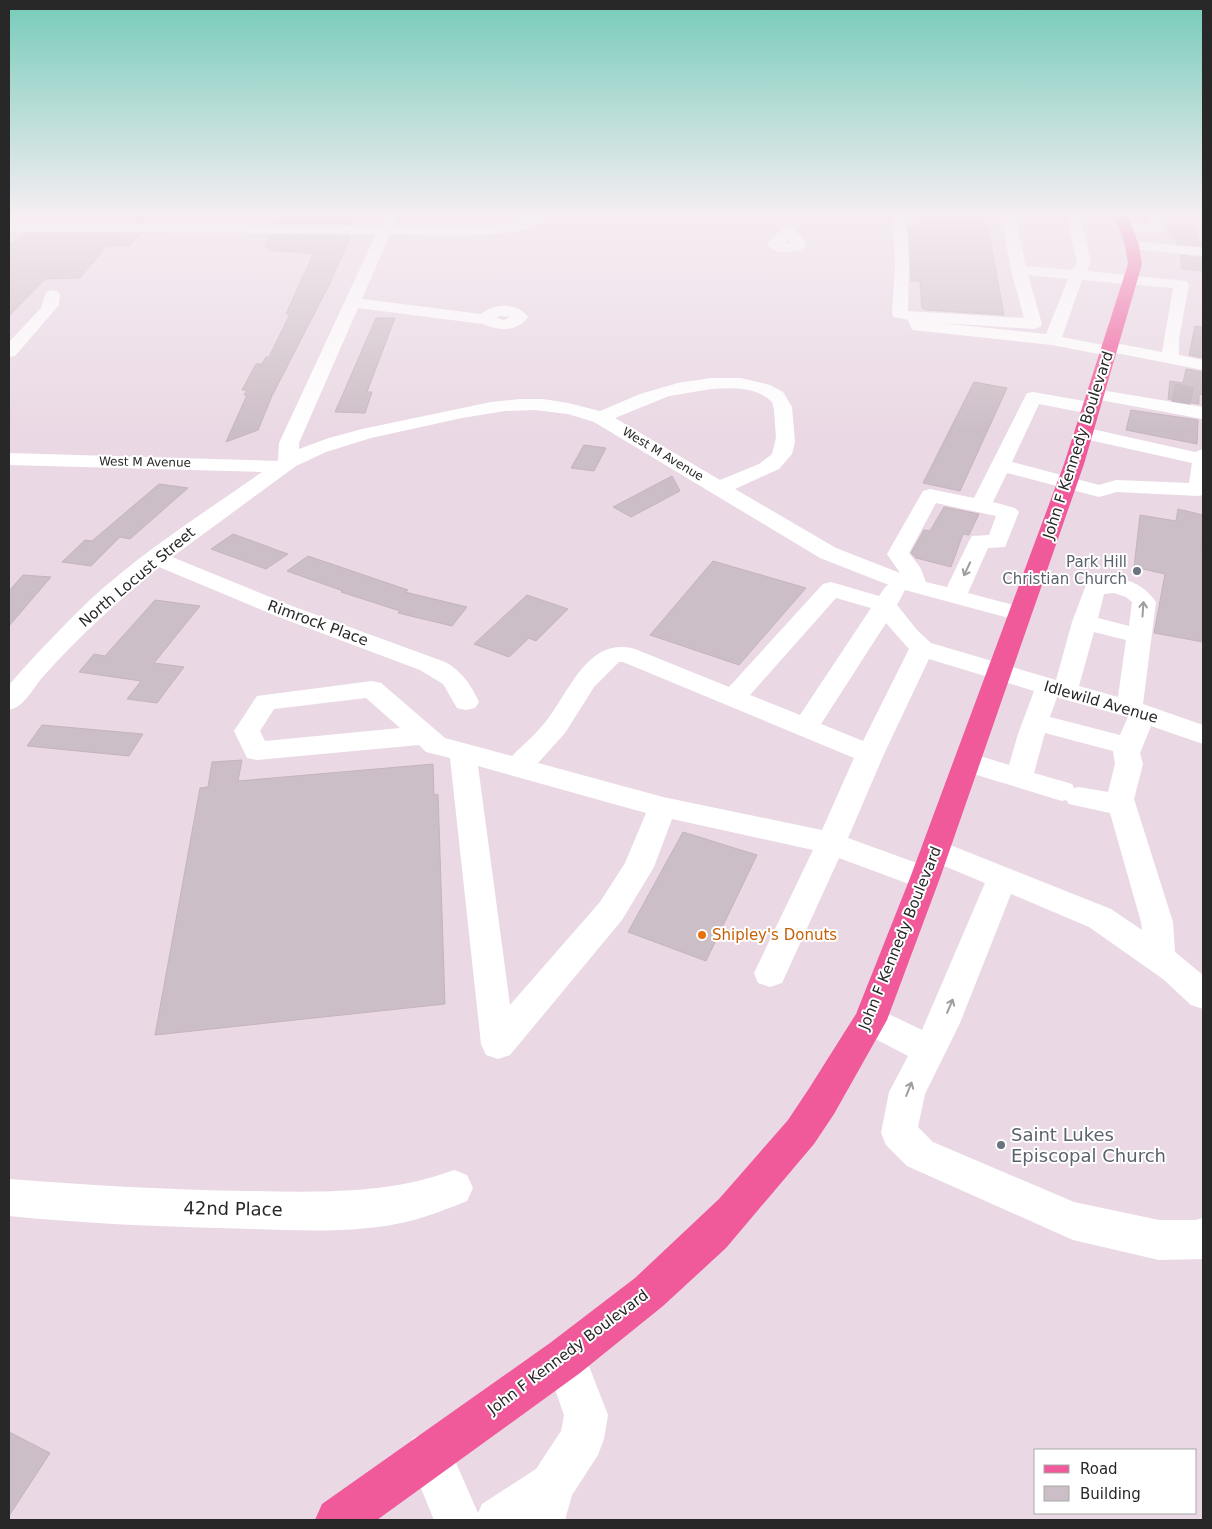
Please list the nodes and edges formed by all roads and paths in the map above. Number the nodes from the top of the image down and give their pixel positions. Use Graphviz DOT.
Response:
graph roads {
  1 [pos="359,287"];
  2 [pos="901,287"];
  3 [pos="1021,287"];
  4 [pos="1072,287"];
  5 [pos="1124,287"];
  6 [pos="1179,287"];
  7 [pos="52,295"];
  8 [pos="352,302"];
  9 [pos="487,320"];
  10 [pos="1029,328"];
  11 [pos="1053,337"];
  12 [pos="1110,349"];
  13 [pos="9,352"];
  14 [pos="1170,358"];
  15 [pos="1203,365"];
  16 [pos="1173,393"];
  17 [pos="1095,394"];
  18 [pos="1203,414"];
  19 [pos="601,418"];
  20 [pos="1083,433"];
  21 [pos="1203,458"];
  22 [pos="9,459"];
  23 [pos="284,465"];
  24 [pos="1000,465"];
  25 [pos="1067,482"];
  26 [pos="719,488"];
  27 [pos="981,506"];
  28 [pos="156,558"];
  29 [pos="909,584"];
  30 [pos="954,597"];
  31 [pos="884,605"];
  32 [pos="1020,614"];
  33 [pos="1084,622"];
  34 [pos="1140,636"];
  35 [pos="922,648"];
  36 [pos="998,672"];
  37 [pos="1057,689"];
  38 [pos="733,698"];
  39 [pos="9,702"];
  40 [pos="466,702"];
  41 [pos="1136,711"];
  42 [pos="1036,722"];
  43 [pos="805,728"];
  44 [pos="425,735"];
  45 [pos="1203,735"];
  46 [pos="1128,746"];
  47 [pos="463,752"];
  48 [pos="870,754"];
  49 [pos="967,762"];
  50 [pos="518,768"];
  51 [pos="1019,778"];
  52 [pos="1122,806"];
  53 [pos="663,807"];
  54 [pos="831,843"];
  55 [pos="930,864"];
  56 [pos="1003,877"];
  57 [pos="1159,958"];
  58 [pos="770,972"];
  59 [pos="1203,995"];
  60 [pos="870,1020"];
  61 [pos="929,1050"];
  62 [pos="454,1188"];
  63 [pos="9,1198"];
  64 [pos="1203,1238"];
  65 [pos="565,1358"];
  66 [pos="429,1454"];
  67 [pos="547,1503"];
  68 [pos="338,1520"];
  69 [pos="456,1520"];
  70 [pos="498,1520"];
  1 -- 8 [label="street"];
  2 -- 10 [label="street"];
  3 -- 10 [label="street"];
  4 -- 11 [label="street"];
  5 -- 12 [label="main road, John F Kennedy Boulevard"];
  6 -- 14 [label="street"];
  7 -- 13 [label="street"];
  8 -- 9 [label="street"];
  8 -- 23 [label="street"];
  10 -- 11 [label="street"];
  11 -- 12 [label="street"];
  12 -- 14 [label="street"];
  12 -- 17 [label="main road, John F Kennedy Boulevard"];
  14 -- 15 [label="street"];
  16 -- 17 [label="street"];
  17 -- 18 [label="street"];
  17 -- 20 [label="main road, John F Kennedy Boulevard"];
  17 -- 24 [label="street"];
  19 -- 23 [label="street, West M Avenue"];
  19 -- 26 [label="street, West M Avenue"];
  19 -- 26 [label="street"];
  20 -- 21 [label="street"];
  20 -- 25 [label="main road, John F Kennedy Boulevard"];
  21 -- 25 [label="street"];
  22 -- 23 [label="street, West M Avenue"];
  23 -- 28 [label="street, North Locust Street"];
  24 -- 25 [label="street"];
  24 -- 27 [label="street"];
  25 -- 32 [label="main road, John F Kennedy Boulevard"];
  26 -- 29 [label="street, West M Avenue"];
  27 -- 29 [label="street"];
  27 -- 30 [label="street, one-way"];
  28 -- 39 [label="street, North Locust Street"];
  28 -- 40 [label="street, Rimrock Place"];
  29 -- 30 [label="street, West M Avenue"];
  29 -- 31 [label="street"];
  30 -- 32 [label="street, West M Avenue"];
  31 -- 35 [label="street"];
  31 -- 38 [label="street"];
  31 -- 43 [label="street"];
  32 -- 36 [label="main road, John F Kennedy Boulevard"];
  33 -- 34 [label="street"];
  34 -- 33 [label="street, one-way"];
  33 -- 37 [label="street"];
  34 -- 41 [label="street"];
  35 -- 36 [label="street, Idlewild Avenue"];
  35 -- 48 [label="street"];
  36 -- 37 [label="street, Idlewild Avenue"];
  36 -- 49 [label="main road, John F Kennedy Boulevard"];
  37 -- 41 [label="street, Idlewild Avenue"];
  37 -- 42 [label="street"];
  38 -- 43 [label="street"];
  38 -- 50 [label="street"];
  41 -- 45 [label="street, Idlewild Avenue"];
  41 -- 46 [label="street"];
  42 -- 46 [label="street"];
  42 -- 51 [label="street"];
  43 -- 48 [label="street"];
  44 -- 44 [label="street"];
  44 -- 47 [label="street"];
  46 -- 52 [label="street"];
  47 -- 50 [label="street"];
  47 -- 53 [label="street"];
  48 -- 54 [label="street"];
  49 -- 51 [label="street"];
  49 -- 55 [label="main road, John F Kennedy Boulevard"];
  50 -- 53 [label="street"];
  51 -- 52 [label="street"];
  52 -- 57 [label="street"];
  53 -- 54 [label="street"];
  54 -- 55 [label="street"];
  54 -- 58 [label="street"];
  55 -- 56 [label="street"];
  55 -- 60 [label="main road, John F Kennedy Boulevard"];
  56 -- 57 [label="street"];
  61 -- 56 [label="street, one-way"];
  57 -- 59 [label="street"];
  60 -- 61 [label="street"];
  60 -- 65 [label="main road, John F Kennedy Boulevard"];
  64 -- 61 [label="street, one-way"];
  62 -- 63 [label="street, 42nd Place"];
  65 -- 66 [label="main road, John F Kennedy Boulevard"];
  65 -- 67 [label="street"];
  66 -- 68 [label="main road, John F Kennedy Boulevard"];
  66 -- 69 [label="street"];
  67 -- 70 [label="street"];
}
